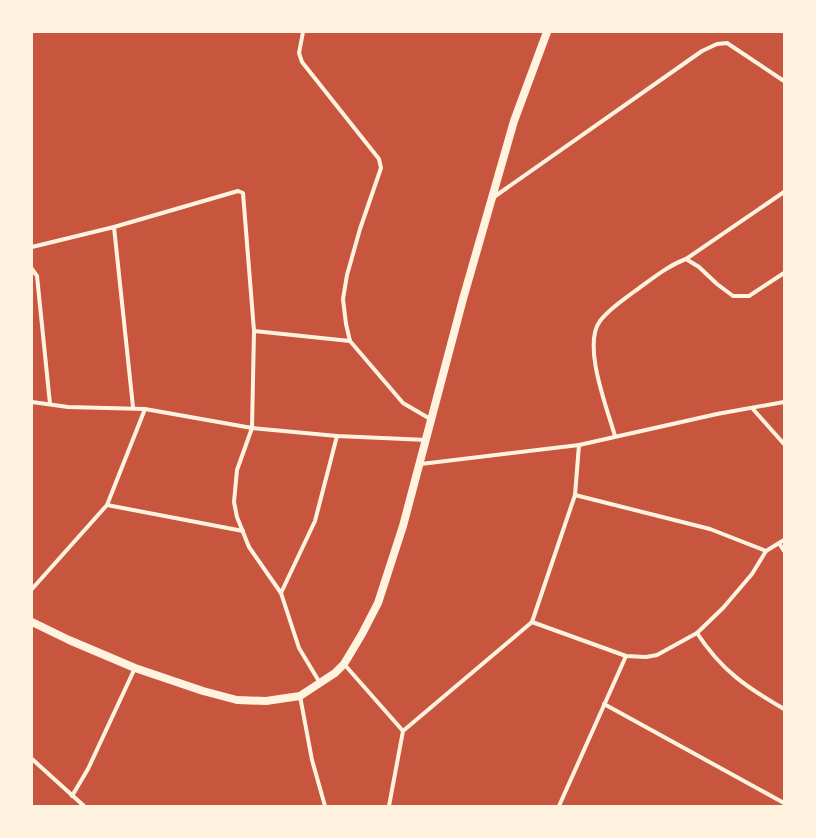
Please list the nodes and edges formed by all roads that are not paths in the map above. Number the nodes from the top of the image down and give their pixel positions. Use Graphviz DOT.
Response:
graph roads {
  1 [pos="303,32"];
  2 [pos="546,32"];
  3 [pos="784,81"];
  4 [pos="784,192"];
  5 [pos="492,198"];
  6 [pos="114,227"];
  7 [pos="32,247"];
  8 [pos="686,259"];
  9 [pos="32,268"];
  10 [pos="784,273"];
  11 [pos="254,331"];
  12 [pos="350,342"];
  13 [pos="32,402"];
  14 [pos="784,402"];
  15 [pos="50,404"];
  16 [pos="133,407"];
  17 [pos="752,408"];
  18 [pos="145,409"];
  19 [pos="432,421"];
  20 [pos="252,428"];
  21 [pos="337,436"];
  22 [pos="615,436"];
  23 [pos="427,440"];
  24 [pos="784,444"];
  25 [pos="579,445"];
  26 [pos="421,464"];
  27 [pos="574,495"];
  28 [pos="107,505"];
  29 [pos="243,532"];
  30 [pos="784,540"];
  31 [pos="779,544"];
  32 [pos="766,551"];
  33 [pos="784,551"];
  34 [pos="32,589"];
  35 [pos="281,593"];
  36 [pos="32,622"];
  37 [pos="532,622"];
  38 [pos="697,633"];
  39 [pos="626,656"];
  40 [pos="344,664"];
  41 [pos="135,668"];
  42 [pos="320,683"];
  43 [pos="300,696"];
  44 [pos="604,704"];
  45 [pos="784,709"];
  46 [pos="403,731"];
  47 [pos="32,759"];
  48 [pos="72,796"];
  49 [pos="784,803"];
  50 [pos="84,806"];
  51 [pos="325,806"];
  52 [pos="389,806"];
  53 [pos="559,806"];
  1 -- 12 [label="street"];
  2 -- 5 [label="main road"];
  3 -- 5 [label="street"];
  4 -- 8 [label="street"];
  5 -- 19 [label="main road"];
  6 -- 7 [label="street"];
  6 -- 11 [label="street"];
  6 -- 16 [label="street"];
  8 -- 10 [label="street"];
  8 -- 22 [label="street"];
  9 -- 15 [label="street"];
  11 -- 12 [label="street"];
  11 -- 20 [label="street"];
  12 -- 19 [label="street"];
  13 -- 15 [label="street"];
  14 -- 17 [label="street"];
  15 -- 16 [label="street"];
  16 -- 18 [label="street"];
  17 -- 22 [label="street"];
  17 -- 24 [label="street"];
  18 -- 20 [label="street"];
  18 -- 28 [label="street"];
  19 -- 23 [label="main road"];
  20 -- 21 [label="street"];
  20 -- 29 [label="street"];
  21 -- 23 [label="street"];
  21 -- 35 [label="street"];
  22 -- 25 [label="street"];
  23 -- 26 [label="main road"];
  25 -- 26 [label="street"];
  25 -- 27 [label="street"];
  26 -- 40 [label="main road"];
  27 -- 32 [label="street"];
  27 -- 37 [label="street"];
  28 -- 29 [label="street"];
  28 -- 34 [label="street"];
  29 -- 35 [label="street"];
  30 -- 31 [label="street"];
  31 -- 32 [label="street"];
  31 -- 33 [label="street"];
  32 -- 38 [label="street"];
  35 -- 42 [label="street"];
  36 -- 41 [label="main road"];
  37 -- 39 [label="street"];
  37 -- 46 [label="street"];
  38 -- 39 [label="street"];
  38 -- 45 [label="street"];
  39 -- 44 [label="street"];
  40 -- 42 [label="main road"];
  40 -- 46 [label="street"];
  41 -- 43 [label="main road"];
  41 -- 48 [label="street"];
  42 -- 43 [label="main road"];
  43 -- 51 [label="street"];
  44 -- 49 [label="street"];
  44 -- 53 [label="street"];
  46 -- 52 [label="street"];
  47 -- 48 [label="street"];
  48 -- 50 [label="street"];
}
